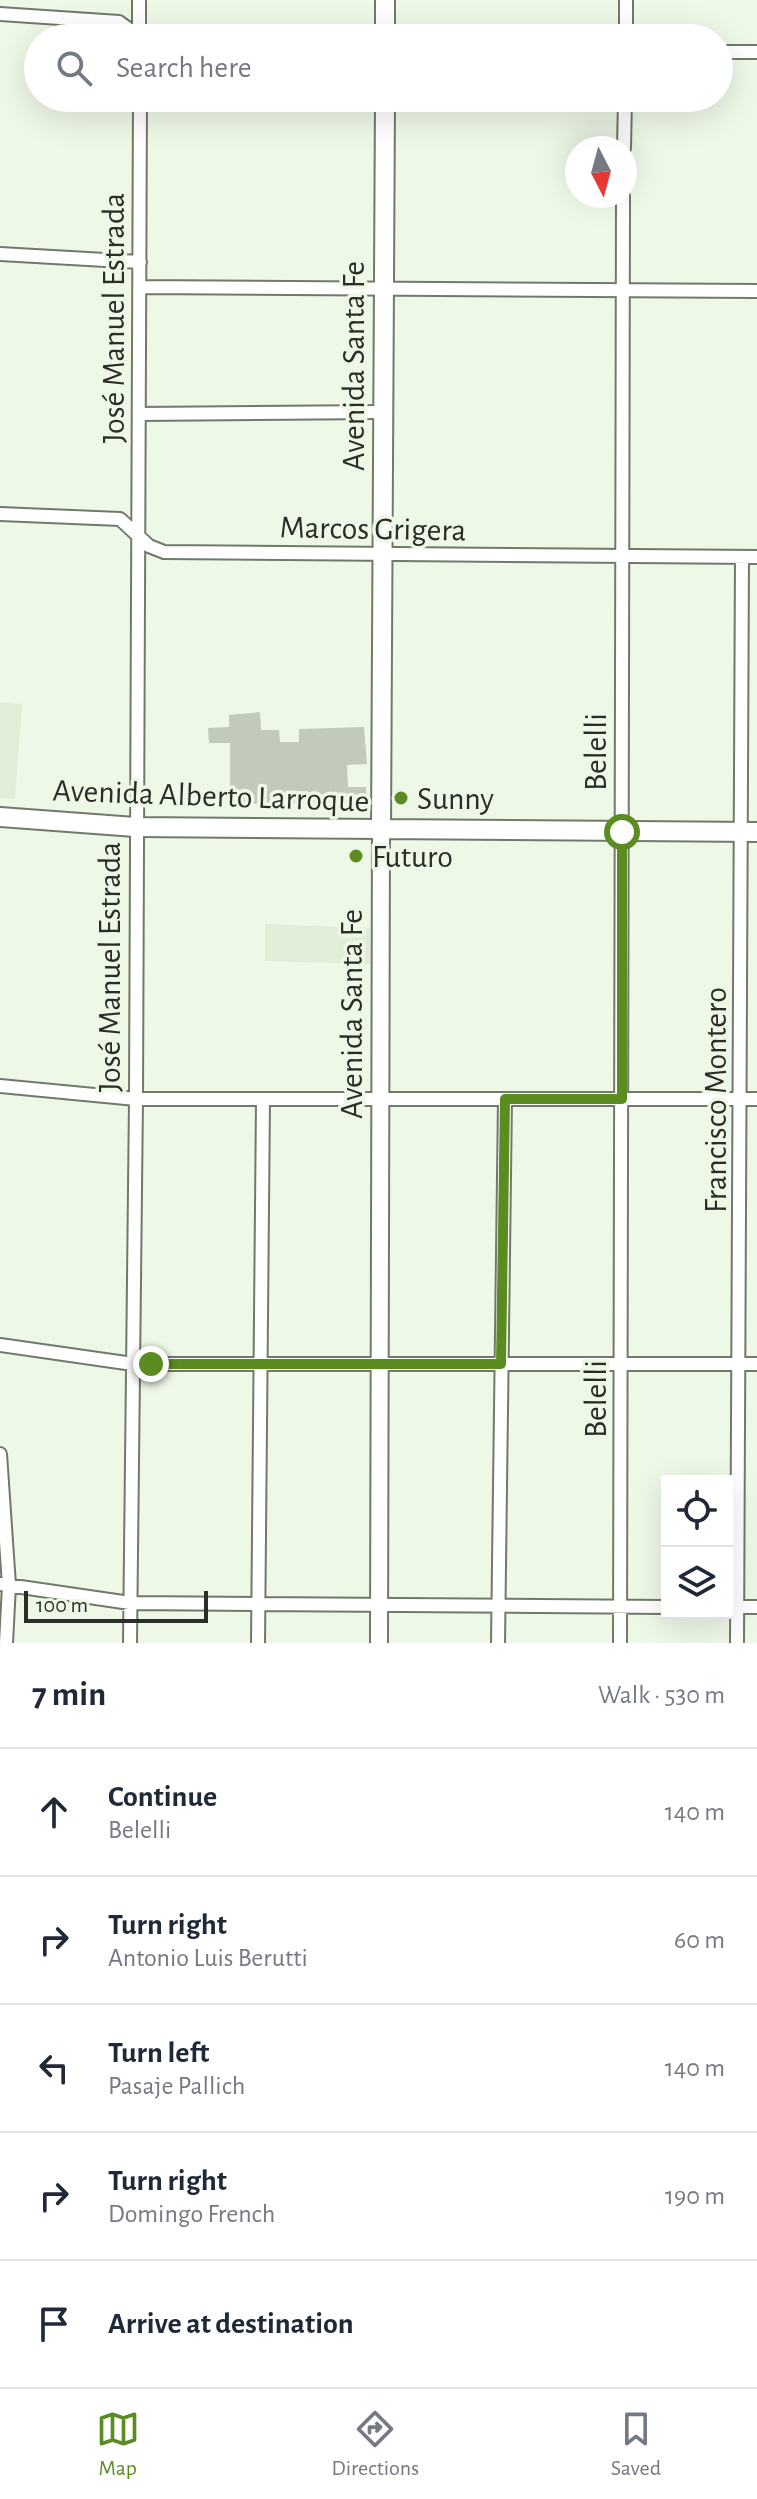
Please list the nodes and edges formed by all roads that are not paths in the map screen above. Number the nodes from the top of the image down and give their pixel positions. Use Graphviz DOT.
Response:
graph roads {
  1 [pos="139,0"];
  2 [pos="385,0"];
  3 [pos="626,0"];
  4 [pos="0,14"];
  5 [pos="122,24"];
  6 [pos="140,24"];
  7 [pos="385,24"];
  8 [pos="626,24"];
  9 [pos="733,52"];
  10 [pos="757,52"];
  11 [pos="140,112"];
  12 [pos="385,112"];
  13 [pos="625,112"];
  14 [pos="624,136"];
  15 [pos="623,208"];
  16 [pos="0,254"];
  17 [pos="140,262"];
  18 [pos="140,287"];
  19 [pos="383,288"];
  20 [pos="622,290"];
  21 [pos="757,291"];
  22 [pos="383,412"];
  23 [pos="139,414"];
  24 [pos="0,514"];
  25 [pos="138,534"];
  26 [pos="382,555"];
  27 [pos="621,556"];
  28 [pos="742,557"];
  29 [pos="757,557"];
  30 [pos="0,817"];
  31 [pos="135,827"];
  32 [pos="381,830"];
  33 [pos="622,832"];
  34 [pos="749,832"];
  35 [pos="0,1086"];
  36 [pos="136,1099"];
  37 [pos="263,1099"];
  38 [pos="505,1099"];
  39 [pos="622,1099"];
  40 [pos="741,1099"];
  41 [pos="757,1099"];
  42 [pos="380,1100"];
  43 [pos="0,1345"];
  44 [pos="621,1363"];
  45 [pos="133,1364"];
  46 [pos="260,1364"];
  47 [pos="501,1364"];
  48 [pos="740,1364"];
  49 [pos="757,1364"];
  50 [pos="379,1365"];
  51 [pos="0,1454"];
  52 [pos="733,1577"];
  53 [pos="4,1585"];
  54 [pos="130,1603"];
  55 [pos="258,1605"];
  56 [pos="379,1606"];
  57 [pos="499,1607"];
  58 [pos="661,1607"];
  59 [pos="733,1607"];
  60 [pos="757,1607"];
  61 [pos="620,1608"];
  62 [pos="733,1614"];
  63 [pos="6,1643"];
  64 [pos="130,1643"];
  65 [pos="258,1643"];
  66 [pos="379,1643"];
  67 [pos="498,1643"];
  68 [pos="620,1643"];
  69 [pos="737,1643"];
  1 -- 6 [label="street"];
  2 -- 7 [label="main road"];
  3 -- 8 [label="street"];
  4 -- 5 [label="street"];
  9 -- 10 [label="street"];
  11 -- 17 [label="street, José Manuel Estrada"];
  12 -- 19 [label="main road, Avenida Santa Fe"];
  13 -- 14 [label="street"];
  15 -- 20 [label="street, Belelli"];
  16 -- 17 [label="street"];
  17 -- 18 [label="street, José Manuel Estrada"];
  18 -- 19 [label="street"];
  18 -- 23 [label="street, José Manuel Estrada"];
  19 -- 20 [label="street"];
  19 -- 22 [label="main road, Avenida Santa Fe"];
  20 -- 21 [label="street"];
  20 -- 27 [label="street, Belelli"];
  22 -- 23 [label="street"];
  22 -- 26 [label="main road, Avenida Santa Fe"];
  23 -- 25 [label="street, José Manuel Estrada"];
  24 -- 25 [label="street, Marcos Grigera"];
  25 -- 26 [label="street, Marcos Grigera"];
  25 -- 31 [label="street, José Manuel Estrada"];
  26 -- 27 [label="street, Marcos Grigera"];
  26 -- 32 [label="main road, Avenida Santa Fe"];
  27 -- 28 [label="street, Marcos Grigera"];
  27 -- 33 [label="street, Belelli"];
  28 -- 29 [label="street, Marcos Grigera"];
  28 -- 34 [label="street, Francisco Montero"];
  30 -- 31 [label="main road, Avenida Alberto Larroque"];
  31 -- 32 [label="main road, Avenida Alberto Larroque"];
  31 -- 36 [label="street, José Manuel Estrada"];
  32 -- 33 [label="main road, Avenida Alberto Larroque"];
  32 -- 42 [label="street, Avenida Santa Fe"];
  33 -- 34 [label="main road, Avenida Alberto Larroque"];
  33 -- 39 [label="street, Belelli"];
  34 -- 40 [label="street, Francisco Montero"];
  35 -- 36 [label="street"];
  36 -- 37 [label="street"];
  36 -- 45 [label="street, José Manuel Estrada"];
  37 -- 42 [label="street"];
  37 -- 46 [label="street"];
  38 -- 39 [label="street"];
  38 -- 42 [label="street"];
  38 -- 47 [label="street"];
  39 -- 40 [label="street"];
  39 -- 44 [label="street, Belelli"];
  40 -- 41 [label="street"];
  40 -- 48 [label="street, Francisco Montero"];
  42 -- 50 [label="street, Avenida Santa Fe"];
  43 -- 45 [label="street"];
  44 -- 47 [label="street"];
  44 -- 48 [label="street"];
  44 -- 61 [label="street, Belelli"];
  45 -- 46 [label="street"];
  45 -- 54 [label="street, José Manuel Estrada"];
  46 -- 50 [label="street"];
  46 -- 55 [label="street"];
  47 -- 50 [label="street"];
  47 -- 57 [label="street"];
  48 -- 49 [label="street"];
  48 -- 52 [label="street, Francisco Montero"];
  50 -- 56 [label="street, Avenida Santa Fe"];
  51 -- 53 [label="street"];
  53 -- 54 [label="street"];
  53 -- 63 [label="street"];
  54 -- 55 [label="street"];
  54 -- 64 [label="street, José Manuel Estrada"];
  55 -- 56 [label="street"];
  55 -- 65 [label="street"];
  56 -- 57 [label="street"];
  56 -- 66 [label="street, Avenida Santa Fe"];
  57 -- 61 [label="street"];
  57 -- 67 [label="street"];
  58 -- 61 [label="street"];
  59 -- 60 [label="street"];
  61 -- 68 [label="street, Belelli"];
  62 -- 69 [label="street, Francisco Montero"];
}
